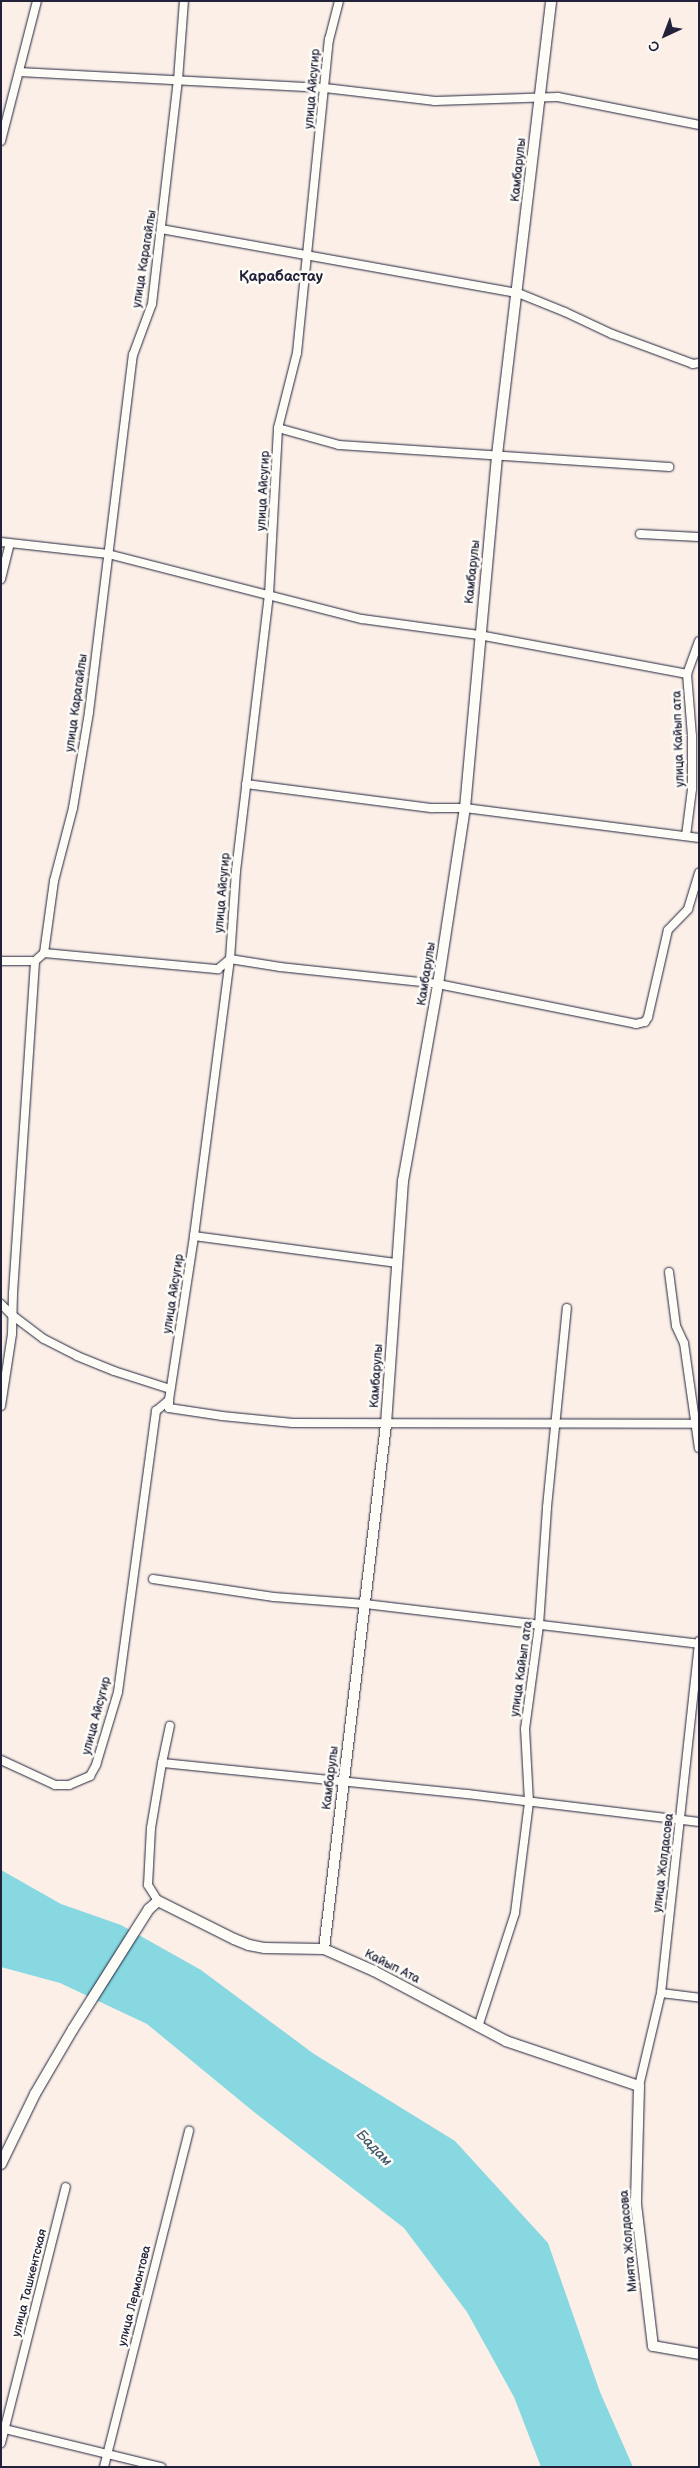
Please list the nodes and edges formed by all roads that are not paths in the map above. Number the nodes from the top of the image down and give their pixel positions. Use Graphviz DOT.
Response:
graph roads {
  1 [pos="37,1"];
  2 [pos="184,1"];
  3 [pos="339,1"];
  4 [pos="552,1"];
  5 [pos="19,72"];
  6 [pos="178,80"];
  7 [pos="325,88"];
  8 [pos="539,98"];
  9 [pos="699,125"];
  10 [pos="1,141"];
  11 [pos="162,229"];
  12 [pos="307,256"];
  13 [pos="518,293"];
  14 [pos="699,363"];
  15 [pos="278,428"];
  16 [pos="497,455"];
  17 [pos="669,467"];
  18 [pos="640,534"];
  19 [pos="699,537"];
  20 [pos="1,542"];
  21 [pos="10,544"];
  22 [pos="108,554"];
  23 [pos="1,579"];
  24 [pos="269,595"];
  25 [pos="479,635"];
  26 [pos="699,642"];
  27 [pos="687,674"];
  28 [pos="246,784"];
  29 [pos="465,808"];
  30 [pos="686,836"];
  31 [pos="699,838"];
  32 [pos="699,873"];
  33 [pos="44,953"];
  34 [pos="230,959"];
  35 [pos="1,961"];
  36 [pos="35,961"];
  37 [pos="438,984"];
  38 [pos="194,1236"];
  39 [pos="397,1263"];
  40 [pos="669,1272"];
  41 [pos="1,1304"];
  42 [pos="567,1308"];
  43 [pos="12,1316"];
  44 [pos="170,1389"];
  45 [pos="169,1400"];
  46 [pos="1,1406"];
  47 [pos="386,1424"];
  48 [pos="557,1424"];
  49 [pos="696,1424"];
  50 [pos="699,1448"];
  51 [pos="153,1579"];
  52 [pos="365,1604"];
  53 [pos="539,1625"];
  54 [pos="699,1643"];
  55 [pos="170,1726"];
  56 [pos="1,1760"];
  57 [pos="162,1763"];
  58 [pos="343,1782"];
  59 [pos="529,1802"];
  60 [pos="681,1820"];
  61 [pos="699,1822"];
  62 [pos="158,1901"];
  63 [pos="324,1949"];
  64 [pos="661,1993"];
  65 [pos="699,1998"];
  66 [pos="478,2027"];
  67 [pos="639,2086"];
  68 [pos="189,2131"];
  69 [pos="1,2164"];
  70 [pos="66,2187"];
  71 [pos="699,2354"];
  72 [pos="3,2428"];
  73 [pos="1,2443"];
  74 [pos="108,2453"];
  75 [pos="104,2467"];
  76 [pos="160,2467"];
  1 -- 5 [label="street"];
  2 -- 6 [label="street, улица Карагайлы"];
  3 -- 7 [label="street, улица Айсугир"];
  4 -- 8 [label="street, Камбарулы"];
  5 -- 6 [label="street"];
  5 -- 10 [label="street"];
  6 -- 7 [label="street"];
  6 -- 11 [label="street, улица Карагайлы"];
  7 -- 8 [label="street"];
  7 -- 12 [label="street, улица Айсугир"];
  8 -- 9 [label="street"];
  8 -- 13 [label="street, Камбарулы"];
  11 -- 12 [label="street"];
  11 -- 22 [label="street, улица Карагайлы"];
  12 -- 13 [label="street"];
  12 -- 15 [label="street, улица Айсугир"];
  13 -- 14 [label="street"];
  13 -- 16 [label="street, Камбарулы"];
  15 -- 16 [label="street"];
  15 -- 24 [label="street, улица Айсугир"];
  16 -- 17 [label="street"];
  16 -- 25 [label="street, Камбарулы"];
  18 -- 19 [label="street"];
  20 -- 21 [label="street"];
  21 -- 22 [label="street"];
  21 -- 23 [label="street"];
  22 -- 24 [label="street"];
  22 -- 33 [label="street, улица Карагайлы"];
  24 -- 25 [label="street"];
  24 -- 28 [label="street, улица Айсугир"];
  25 -- 27 [label="street"];
  25 -- 29 [label="street, Камбарулы"];
  26 -- 27 [label="street, улица Кайып ата"];
  27 -- 30 [label="street, улица Кайып ата"];
  28 -- 29 [label="street"];
  28 -- 34 [label="street, улица Айсугир"];
  29 -- 30 [label="street"];
  29 -- 37 [label="street, Камбарулы"];
  30 -- 31 [label="street"];
  32 -- 37 [label="street"];
  33 -- 34 [label="street"];
  33 -- 36 [label="street"];
  34 -- 37 [label="street"];
  34 -- 38 [label="street, улица Айсугир"];
  35 -- 36 [label="street"];
  36 -- 43 [label="street"];
  37 -- 39 [label="street, Камбарулы"];
  38 -- 39 [label="street"];
  38 -- 44 [label="street, улица Айсугир"];
  39 -- 47 [label="street, Камбарулы"];
  40 -- 49 [label="street"];
  41 -- 43 [label="street"];
  42 -- 48 [label="street, улица Кайып ата"];
  43 -- 44 [label="street"];
  43 -- 46 [label="street"];
  44 -- 45 [label="street, улица Айсугир"];
  45 -- 47 [label="street"];
  45 -- 56 [label="street, улица Айсугир"];
  47 -- 48 [label="street"];
  47 -- 52 [label="street, Камбарулы"];
  48 -- 49 [label="street"];
  48 -- 53 [label="street, улица Кайып ата"];
  49 -- 50 [label="street"];
  51 -- 52 [label="street"];
  52 -- 53 [label="street"];
  52 -- 58 [label="street, Камбарулы"];
  53 -- 54 [label="street"];
  53 -- 59 [label="street, улица Кайып ата"];
  54 -- 60 [label="street, улица Жолдасова"];
  55 -- 57 [label="street"];
  57 -- 58 [label="street"];
  57 -- 62 [label="street"];
  58 -- 59 [label="street"];
  58 -- 63 [label="street, Камбарулы"];
  59 -- 60 [label="street"];
  59 -- 66 [label="street, улица Кайып ата"];
  60 -- 61 [label="street"];
  60 -- 64 [label="street, улица Жолдасова"];
  62 -- 63 [label="street, Кайып Ата"];
  62 -- 69 [label="street"];
  63 -- 66 [label="street, Кайып Ата"];
  64 -- 65 [label="street"];
  64 -- 67 [label="street, улица Жолдасова"];
  66 -- 67 [label="street, Кайып Ата"];
  67 -- 71 [label="street, Мията Жолдасова"];
  68 -- 74 [label="street, улица Лермонтова"];
  70 -- 72 [label="street, улица Ташкентская"];
  72 -- 73 [label="street, улица Ташкентская"];
  72 -- 74 [label="street"];
  74 -- 75 [label="street, улица Лермонтова"];
  74 -- 76 [label="street"];
}
